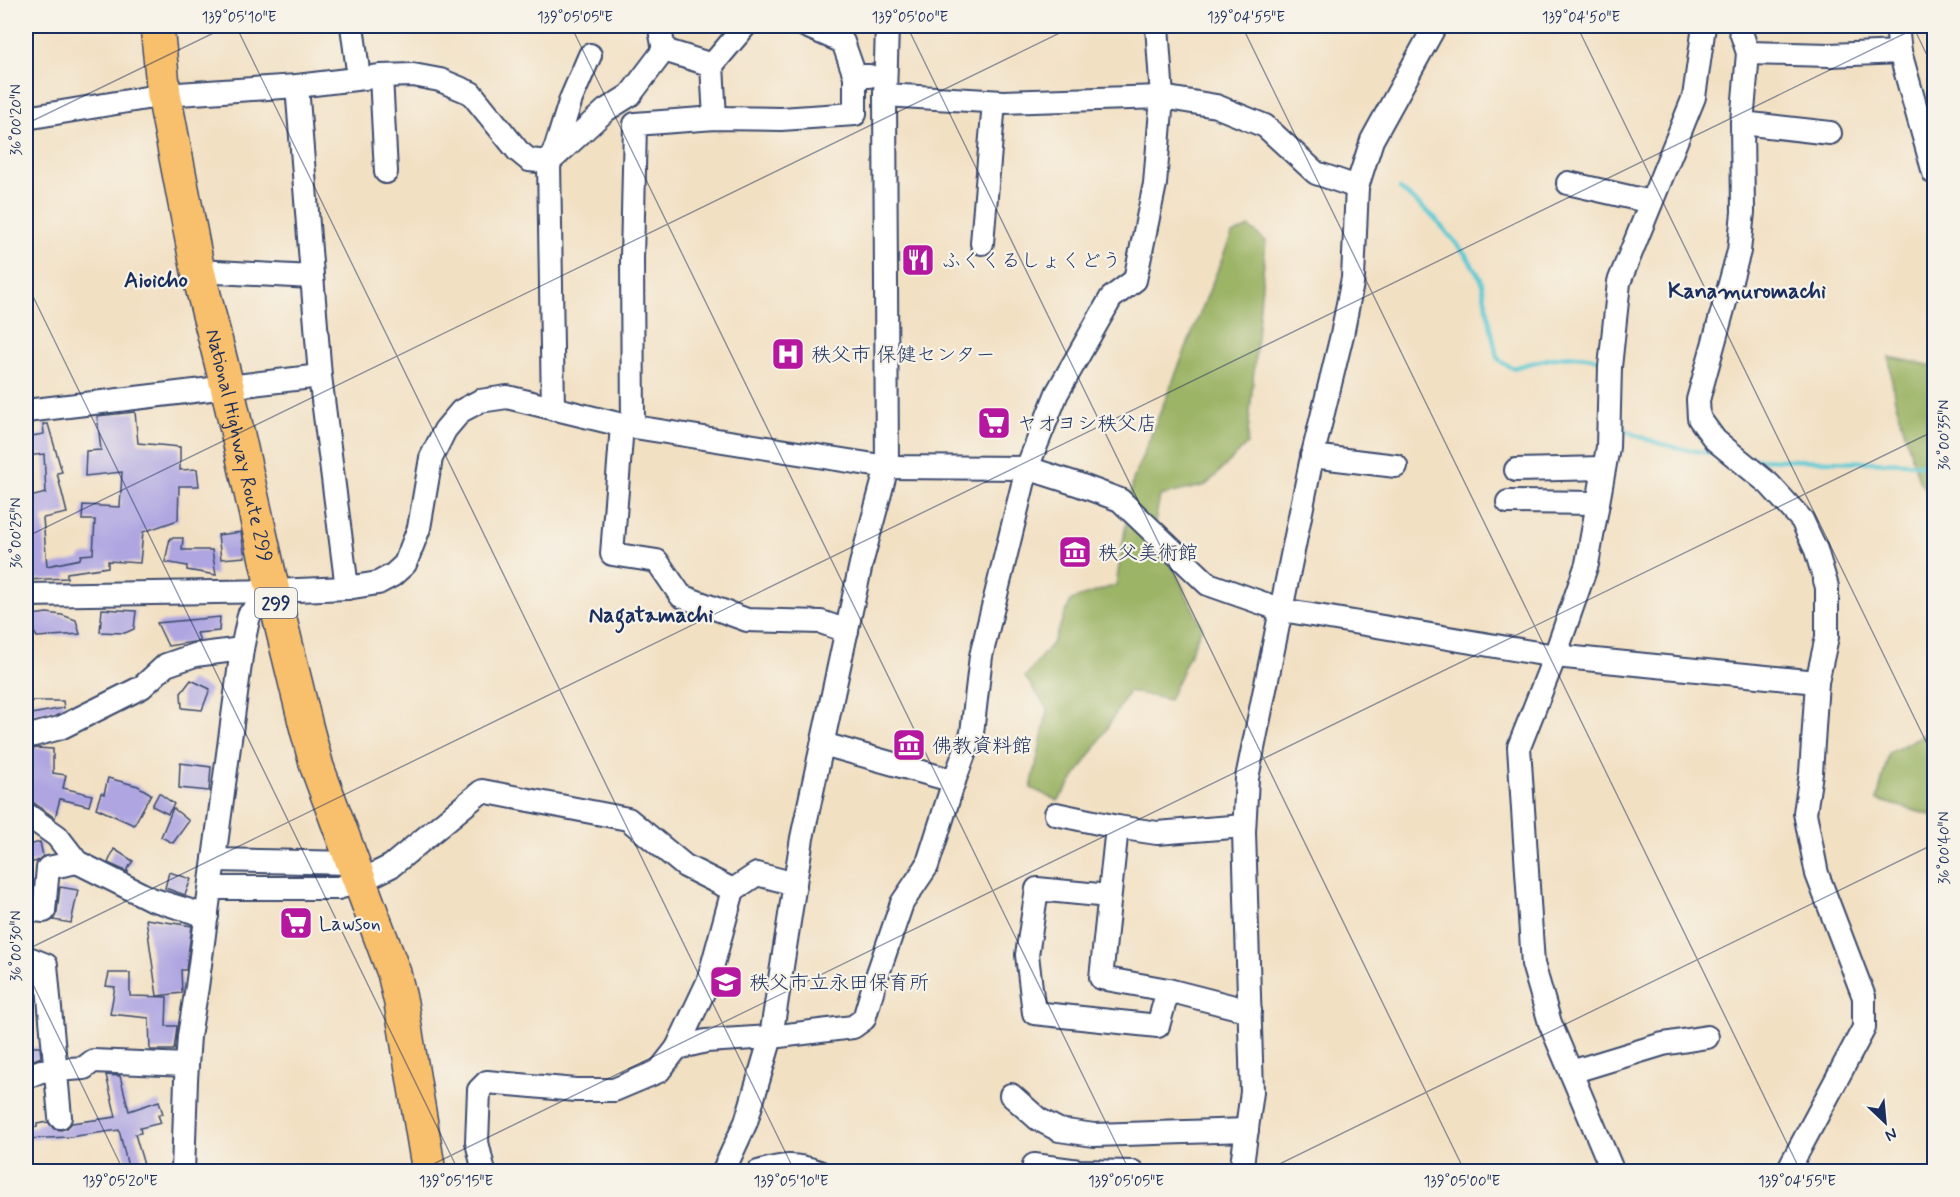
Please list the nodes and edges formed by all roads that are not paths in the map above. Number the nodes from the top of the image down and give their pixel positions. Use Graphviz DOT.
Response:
graph roads {
  1 [pos="157,26"];
  2 [pos="352,26"];
  3 [pos="662,26"];
  4 [pos="745,26"];
  5 [pos="806,26"];
  6 [pos="887,26"];
  7 [pos="1157,26"];
  8 [pos="1435,26"];
  9 [pos="1704,26"];
  10 [pos="1739,26"];
  11 [pos="1898,26"];
  12 [pos="841,36"];
  13 [pos="664,50"];
  14 [pos="1900,52"];
  15 [pos="1748,53"];
  16 [pos="590,55"];
  17 [pos="712,65"];
  18 [pos="855,76"];
  19 [pos="370,77"];
  20 [pos="885,85"];
  21 [pos="297,86"];
  22 [pos="164,95"];
  23 [pos="1162,97"];
  24 [pos="994,102"];
  25 [pos="841,115"];
  26 [pos="26,118"];
  27 [pos="715,118"];
  28 [pos="1742,123"];
  29 [pos="1830,133"];
  30 [pos="549,162"];
  31 [pos="386,172"];
  32 [pos="1935,173"];
  33 [pos="1568,183"];
  34 [pos="1357,187"];
  35 [pos="1651,202"];
  36 [pos="982,243"];
  37 [pos="198,271"];
  38 [pos="312,277"];
  39 [pos="320,376"];
  40 [pos="227,386"];
  41 [pos="553,409"];
  42 [pos="26,411"];
  43 [pos="627,426"];
  44 [pos="1312,456"];
  45 [pos="887,466"];
  46 [pos="1396,466"];
  47 [pos="1027,468"];
  48 [pos="1604,468"];
  49 [pos="1516,470"];
  50 [pos="1508,502"];
  51 [pos="1598,503"];
  52 [pos="347,588"];
  53 [pos="273,591"];
  54 [pos="26,595"];
  55 [pos="1282,610"];
  56 [pos="847,631"];
  57 [pos="242,649"];
  58 [pos="1555,656"];
  59 [pos="1817,682"];
  60 [pos="26,737"];
  61 [pos="823,744"];
  62 [pos="954,781"];
  63 [pos="26,814"];
  64 [pos="1056,814"];
  65 [pos="1244,826"];
  66 [pos="1117,827"];
  67 [pos="214,860"];
  68 [pos="77,862"];
  69 [pos="356,873"];
  70 [pos="795,884"];
  71 [pos="211,888"];
  72 [pos="733,890"];
  73 [pos="1109,897"];
  74 [pos="26,909"];
  75 [pos="207,916"];
  76 [pos="26,958"];
  77 [pos="1168,990"];
  78 [pos="1250,1011"];
  79 [pos="771,1037"];
  80 [pos="1707,1037"];
  81 [pos="677,1048"];
  82 [pos="187,1065"];
  83 [pos="57,1069"];
  84 [pos="1571,1072"];
  85 [pos="26,1077"];
  86 [pos="1011,1095"];
  87 [pos="60,1117"];
  88 [pos="1247,1130"];
  89 [pos="1034,1165"];
  90 [pos="183,1172"];
  91 [pos="429,1172"];
  92 [pos="484,1172"];
  93 [pos="723,1172"];
  94 [pos="758,1172"];
  95 [pos="819,1172"];
  96 [pos="1132,1172"];
  97 [pos="1241,1172"];
  98 [pos="1613,1172"];
  99 [pos="1787,1172"];
  1 -- 22 [label="highway, National Highway Route 299 / 299"];
  2 -- 19 [label="street"];
  3 -- 13 [label="street"];
  4 -- 17 [label="street"];
  5 -- 12 [label="street"];
  6 -- 20 [label="street"];
  7 -- 23 [label="street"];
  8 -- 34 [label="street"];
  9 -- 35 [label="street"];
  10 -- 15 [label="street"];
  11 -- 14 [label="street"];
  12 -- 18 [label="street"];
  12 -- 25 [label="street"];
  13 -- 17 [label="street"];
  13 -- 30 [label="street"];
  14 -- 15 [label="street"];
  14 -- 32 [label="street"];
  15 -- 28 [label="street"];
  16 -- 30 [label="street"];
  17 -- 27 [label="street"];
  18 -- 20 [label="street"];
  18 -- 25 [label="street"];
  19 -- 21 [label="street"];
  19 -- 30 [label="street"];
  19 -- 31 [label="street"];
  20 -- 24 [label="street"];
  20 -- 45 [label="street"];
  21 -- 22 [label="street"];
  21 -- 38 [label="street"];
  22 -- 26 [label="street"];
  22 -- 37 [label="highway, National Highway Route 299 / 299"];
  23 -- 24 [label="street"];
  23 -- 34 [label="street"];
  23 -- 47 [label="street"];
  24 -- 36 [label="street"];
  25 -- 27 [label="street"];
  27 -- 43 [label="street"];
  28 -- 29 [label="street"];
  28 -- 59 [label="street"];
  30 -- 41 [label="street"];
  33 -- 35 [label="street"];
  34 -- 44 [label="street"];
  35 -- 48 [label="street"];
  37 -- 38 [label="street"];
  37 -- 40 [label="highway, National Highway Route 299 / 299"];
  38 -- 39 [label="street"];
  39 -- 40 [label="street"];
  39 -- 52 [label="street"];
  40 -- 42 [label="street"];
  40 -- 53 [label="highway, National Highway Route 299 / 299"];
  41 -- 43 [label="street"];
  41 -- 52 [label="street"];
  43 -- 45 [label="street"];
  43 -- 56 [label="street"];
  44 -- 46 [label="street"];
  44 -- 55 [label="street"];
  45 -- 47 [label="street"];
  45 -- 56 [label="street"];
  47 -- 55 [label="street"];
  47 -- 62 [label="street"];
  48 -- 49 [label="street"];
  48 -- 51 [label="street"];
  50 -- 51 [label="street"];
  51 -- 58 [label="street"];
  52 -- 53 [label="street"];
  53 -- 54 [label="street"];
  53 -- 57 [label="street"];
  53 -- 69 [label="highway, National Highway Route 299 / 299"];
  55 -- 58 [label="street"];
  55 -- 65 [label="street"];
  56 -- 61 [label="street"];
  57 -- 60 [label="street"];
  57 -- 67 [label="street"];
  58 -- 59 [label="street"];
  58 -- 84 [label="street"];
  59 -- 99 [label="street"];
  61 -- 62 [label="street"];
  61 -- 70 [label="street"];
  62 -- 79 [label="street"];
  63 -- 68 [label="street"];
  64 -- 66 [label="street"];
  65 -- 66 [label="street"];
  65 -- 78 [label="street"];
  66 -- 73 [label="street"];
  67 -- 69 [label="street"];
  67 -- 71 [label="street"];
  68 -- 74 [label="street"];
  68 -- 75 [label="street"];
  69 -- 71 [label="street"];
  69 -- 72 [label="street"];
  69 -- 91 [label="highway, National Highway Route 299 / 299"];
  70 -- 72 [label="street"];
  70 -- 79 [label="street"];
  71 -- 75 [label="street"];
  72 -- 81 [label="street"];
  73 -- 77 [label="street"];
  73 -- 77 [label="street"];
  75 -- 82 [label="street"];
  76 -- 83 [label="street"];
  77 -- 78 [label="street"];
  78 -- 88 [label="street"];
  79 -- 81 [label="street"];
  79 -- 93 [label="street"];
  80 -- 84 [label="street"];
  81 -- 92 [label="street"];
  82 -- 83 [label="street"];
  82 -- 90 [label="street"];
  83 -- 85 [label="street"];
  83 -- 87 [label="street"];
  84 -- 98 [label="street"];
  86 -- 88 [label="street"];
  88 -- 97 [label="street"];
  89 -- 96 [label="street"];
  94 -- 95 [label="street"];
}
